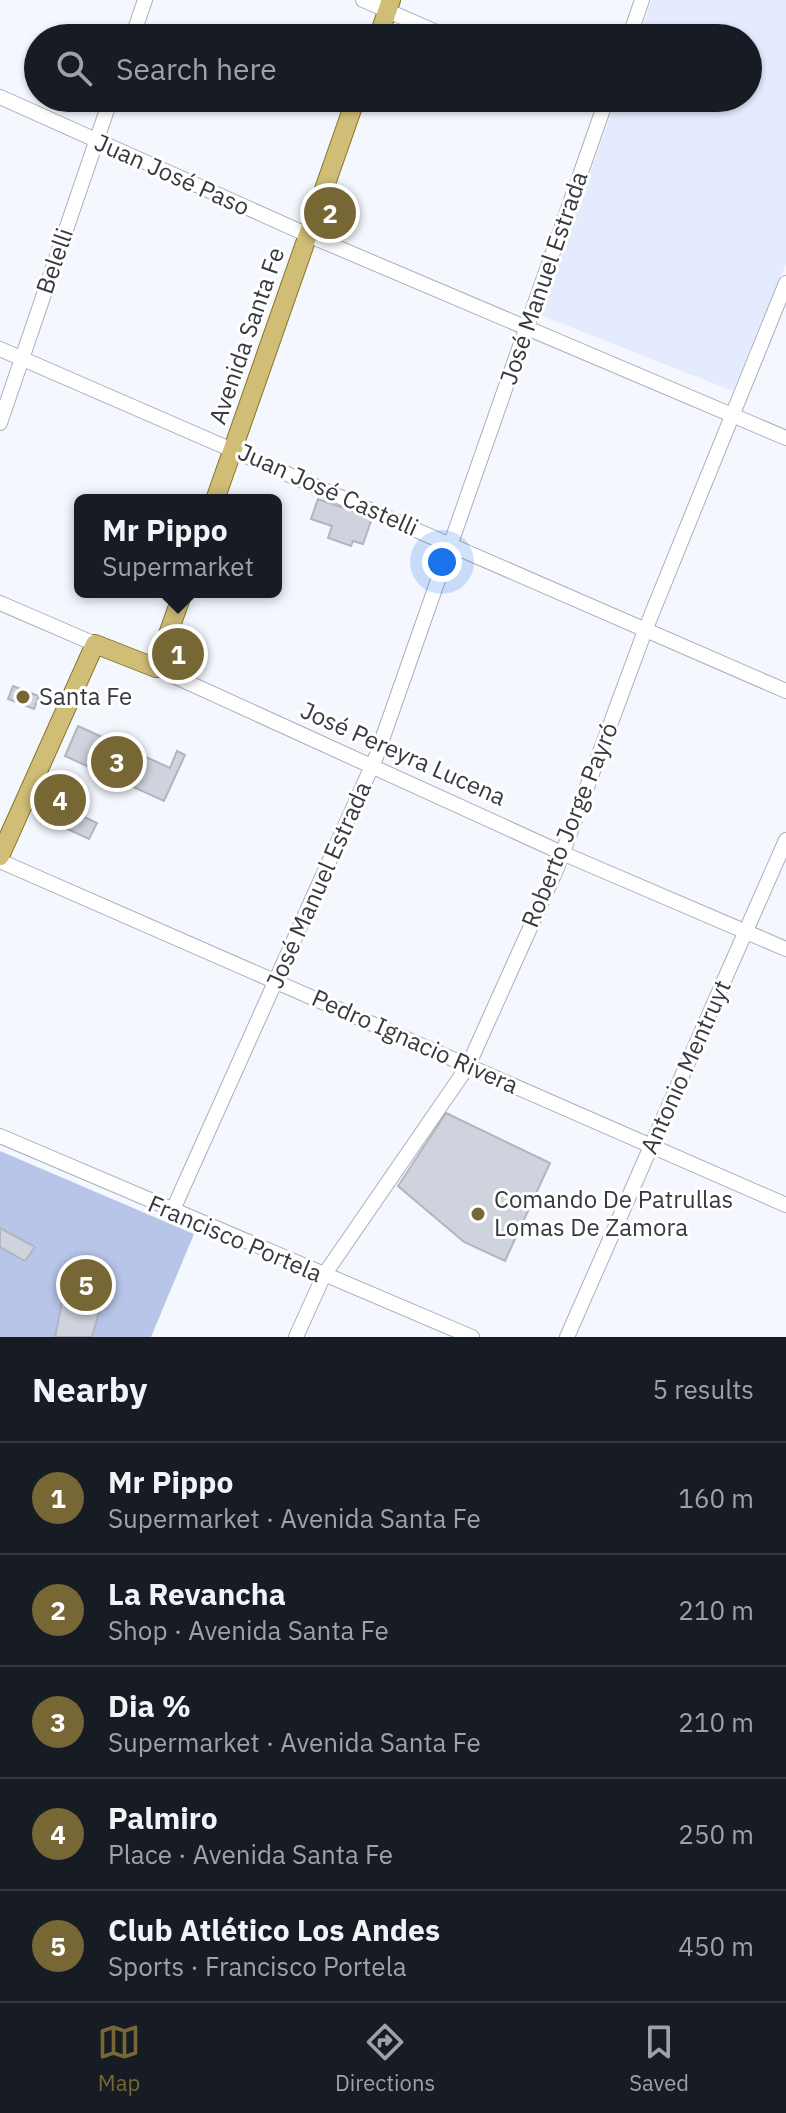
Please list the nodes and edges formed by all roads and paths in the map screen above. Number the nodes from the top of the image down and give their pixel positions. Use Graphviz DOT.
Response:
graph roads {
  1 [pos="145,0"];
  2 [pos="363,0"];
  3 [pos="642,0"];
  4 [pos="389,5"];
  5 [pos="137,24"];
  6 [pos="383,24"];
  7 [pos="424,24"];
  8 [pos="634,24"];
  9 [pos="0,97"];
  10 [pos="24,108"];
  11 [pos="33,112"];
  12 [pos="106,112"];
  13 [pos="351,112"];
  14 [pos="602,112"];
  15 [pos="96,141"];
  16 [pos="308,235"];
  17 [pos="786,283"];
  18 [pos="527,327"];
  19 [pos="0,349"];
  20 [pos="22,358"];
  21 [pos="734,415"];
  22 [pos="0,423"];
  23 [pos="786,438"];
  24 [pos="233,449"];
  25 [pos="217,494"];
  26 [pos="450,544"];
  27 [pos="181,598"];
  28 [pos="0,603"];
  29 [pos="646,628"];
  30 [pos="95,644"];
  31 [pos="156,668"];
  32 [pos="786,691"];
  33 [pos="372,766"];
  34 [pos="786,840"];
  35 [pos="562,853"];
  36 [pos="0,858"];
  37 [pos="747,932"];
  38 [pos="786,949"];
  39 [pos="277,980"];
  40 [pos="468,1066"];
  41 [pos="0,1136"];
  42 [pos="650,1146"];
  43 [pos="786,1205"];
  44 [pos="172,1212"];
  45 [pos="324,1275"];
  46 [pos="296,1337"];
  47 [pos="472,1337"];
  48 [pos="567,1337"];
  1 -- 5 [label="street"];
  2 -- 4 [label="street"];
  3 -- 8 [label="street"];
  4 -- 6 [label="main road"];
  4 -- 7 [label="street"];
  9 -- 10 [label="street, Juan José Paso"];
  11 -- 15 [label="street, Juan José Paso"];
  12 -- 15 [label="street, Belelli"];
  13 -- 16 [label="main road, Avenida Santa Fe"];
  14 -- 18 [label="street, José Manuel Estrada"];
  15 -- 16 [label="street, Juan José Paso"];
  15 -- 20 [label="street, Belelli"];
  16 -- 18 [label="street, Juan José Paso"];
  16 -- 24 [label="main road, Avenida Santa Fe"];
  17 -- 21 [label="street, Roberto Jorge Payró"];
  18 -- 21 [label="street, Juan José Paso"];
  18 -- 26 [label="street, José Manuel Estrada"];
  19 -- 20 [label="street, Juan José Castelli"];
  20 -- 22 [label="street, Belelli"];
  20 -- 24 [label="street, Juan José Castelli"];
  21 -- 23 [label="street, Juan José Paso"];
  21 -- 29 [label="street, Roberto Jorge Payró"];
  24 -- 25 [label="main road, Avenida Santa Fe"];
  24 -- 26 [label="street, Juan José Castelli"];
  26 -- 29 [label="street, Juan José Castelli"];
  26 -- 33 [label="street, José Manuel Estrada"];
  27 -- 31 [label="main road"];
  28 -- 30 [label="street, José Pereyra Lucena"];
  29 -- 32 [label="street, Juan José Castelli"];
  29 -- 35 [label="street, Roberto Jorge Payró"];
  30 -- 31 [label="main road, José Pereyra Lucena"];
  30 -- 36 [label="main road"];
  31 -- 33 [label="street, José Pereyra Lucena"];
  33 -- 35 [label="street, José Pereyra Lucena"];
  33 -- 39 [label="street, José Manuel Estrada"];
  34 -- 37 [label="street, Antonio Mentruyt"];
  35 -- 37 [label="street, José Pereyra Lucena"];
  35 -- 40 [label="street, Roberto Jorge Payró"];
  36 -- 39 [label="street, Pedro Ignacio Rivera"];
  37 -- 38 [label="street, José Pereyra Lucena"];
  37 -- 42 [label="street, Antonio Mentruyt"];
  39 -- 40 [label="street, Pedro Ignacio Rivera"];
  39 -- 44 [label="street, José Manuel Estrada"];
  40 -- 42 [label="street, Pedro Ignacio Rivera"];
  40 -- 45 [label="street, Roberto Jorge Payró"];
  41 -- 44 [label="street, Francisco Portela"];
  42 -- 43 [label="street, Pedro Ignacio Rivera"];
  42 -- 48 [label="street, Antonio Mentruyt"];
  44 -- 45 [label="street, Francisco Portela"];
  45 -- 46 [label="street, Roberto Jorge Payró"];
  45 -- 47 [label="street, Francisco Portela"];
}
